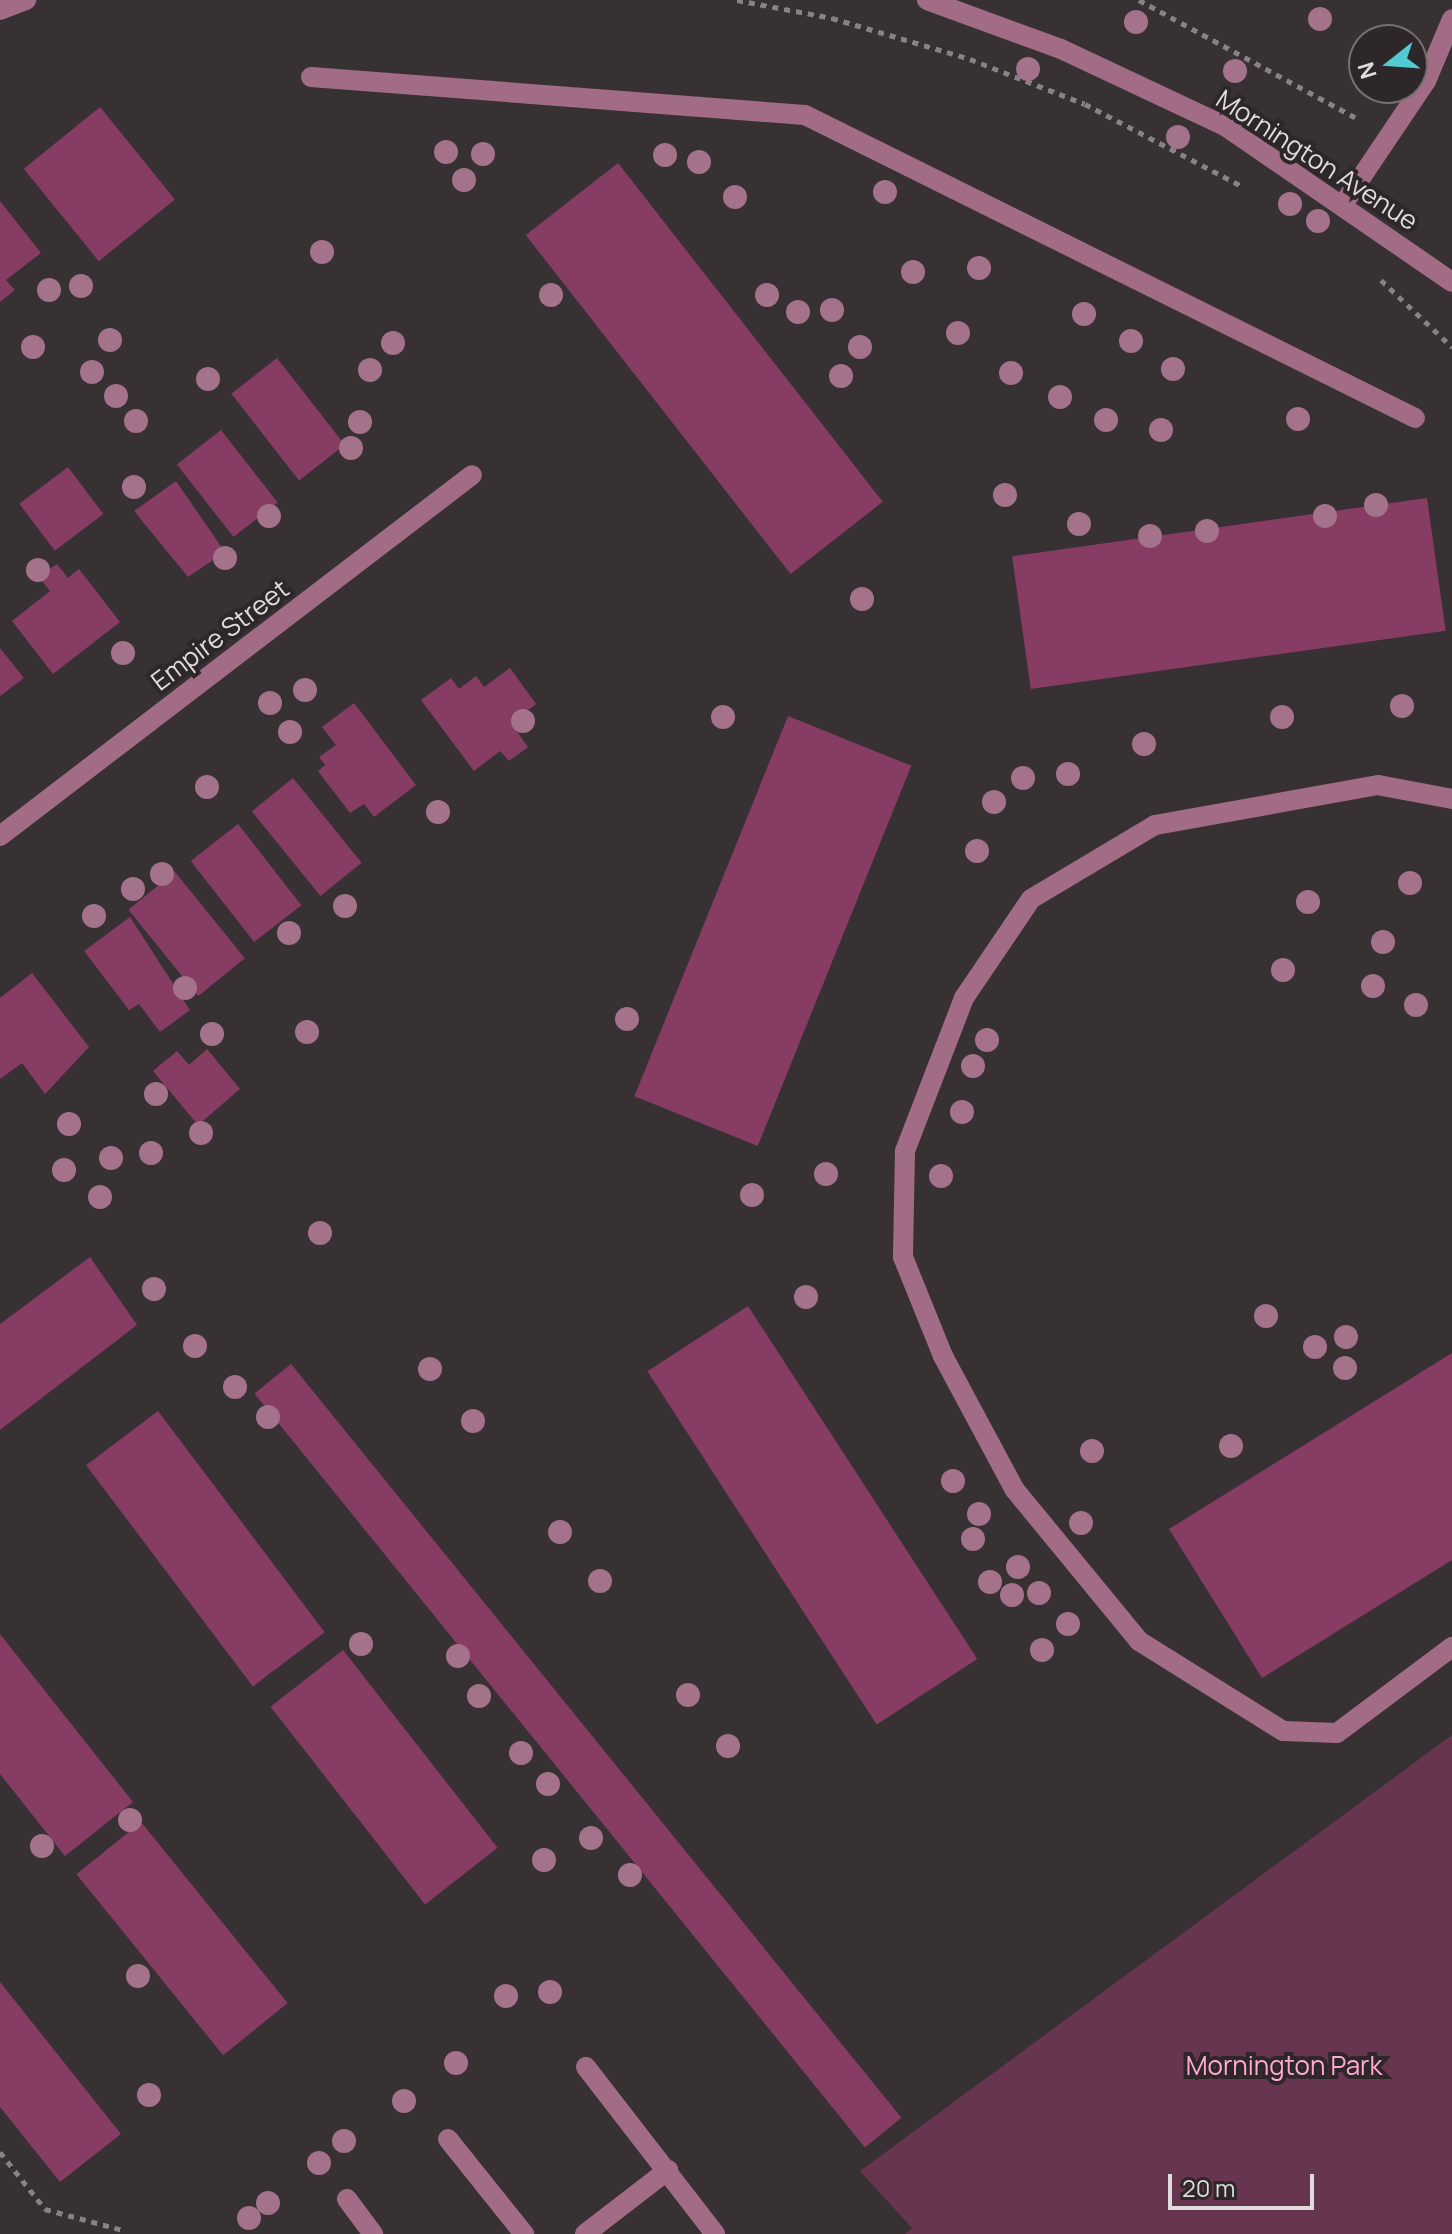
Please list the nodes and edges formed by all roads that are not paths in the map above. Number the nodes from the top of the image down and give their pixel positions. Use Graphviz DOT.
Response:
graph roads {
  1 [pos="26,0"];
  2 [pos="927,0"];
  3 [pos="0,10"];
  4 [pos="1452,19"];
  5 [pos="311,77"];
  6 [pos="1344,203"];
  7 [pos="1452,282"];
  8 [pos="1415,418"];
  9 [pos="472,475"];
  10 [pos="1452,799"];
  11 [pos="0,836"];
  12 [pos="1452,1647"];
  13 [pos="586,2067"];
  14 [pos="448,2139"];
  15 [pos="668,2170"];
  16 [pos="347,2199"];
  17 [pos="373,2234"];
  18 [pos="524,2234"];
  19 [pos="585,2234"];
  20 [pos="715,2234"];
  1 -- 3 [label="street"];
  2 -- 6 [label="street, Mornington Avenue"];
  4 -- 6 [label="street"];
  5 -- 8 [label="street"];
  6 -- 7 [label="street, Mornington Avenue"];
  9 -- 11 [label="street, Empire Street"];
  10 -- 12 [label="street"];
  13 -- 15 [label="street"];
  14 -- 18 [label="street"];
  15 -- 19 [label="street"];
  15 -- 20 [label="street"];
  16 -- 17 [label="street"];
}
